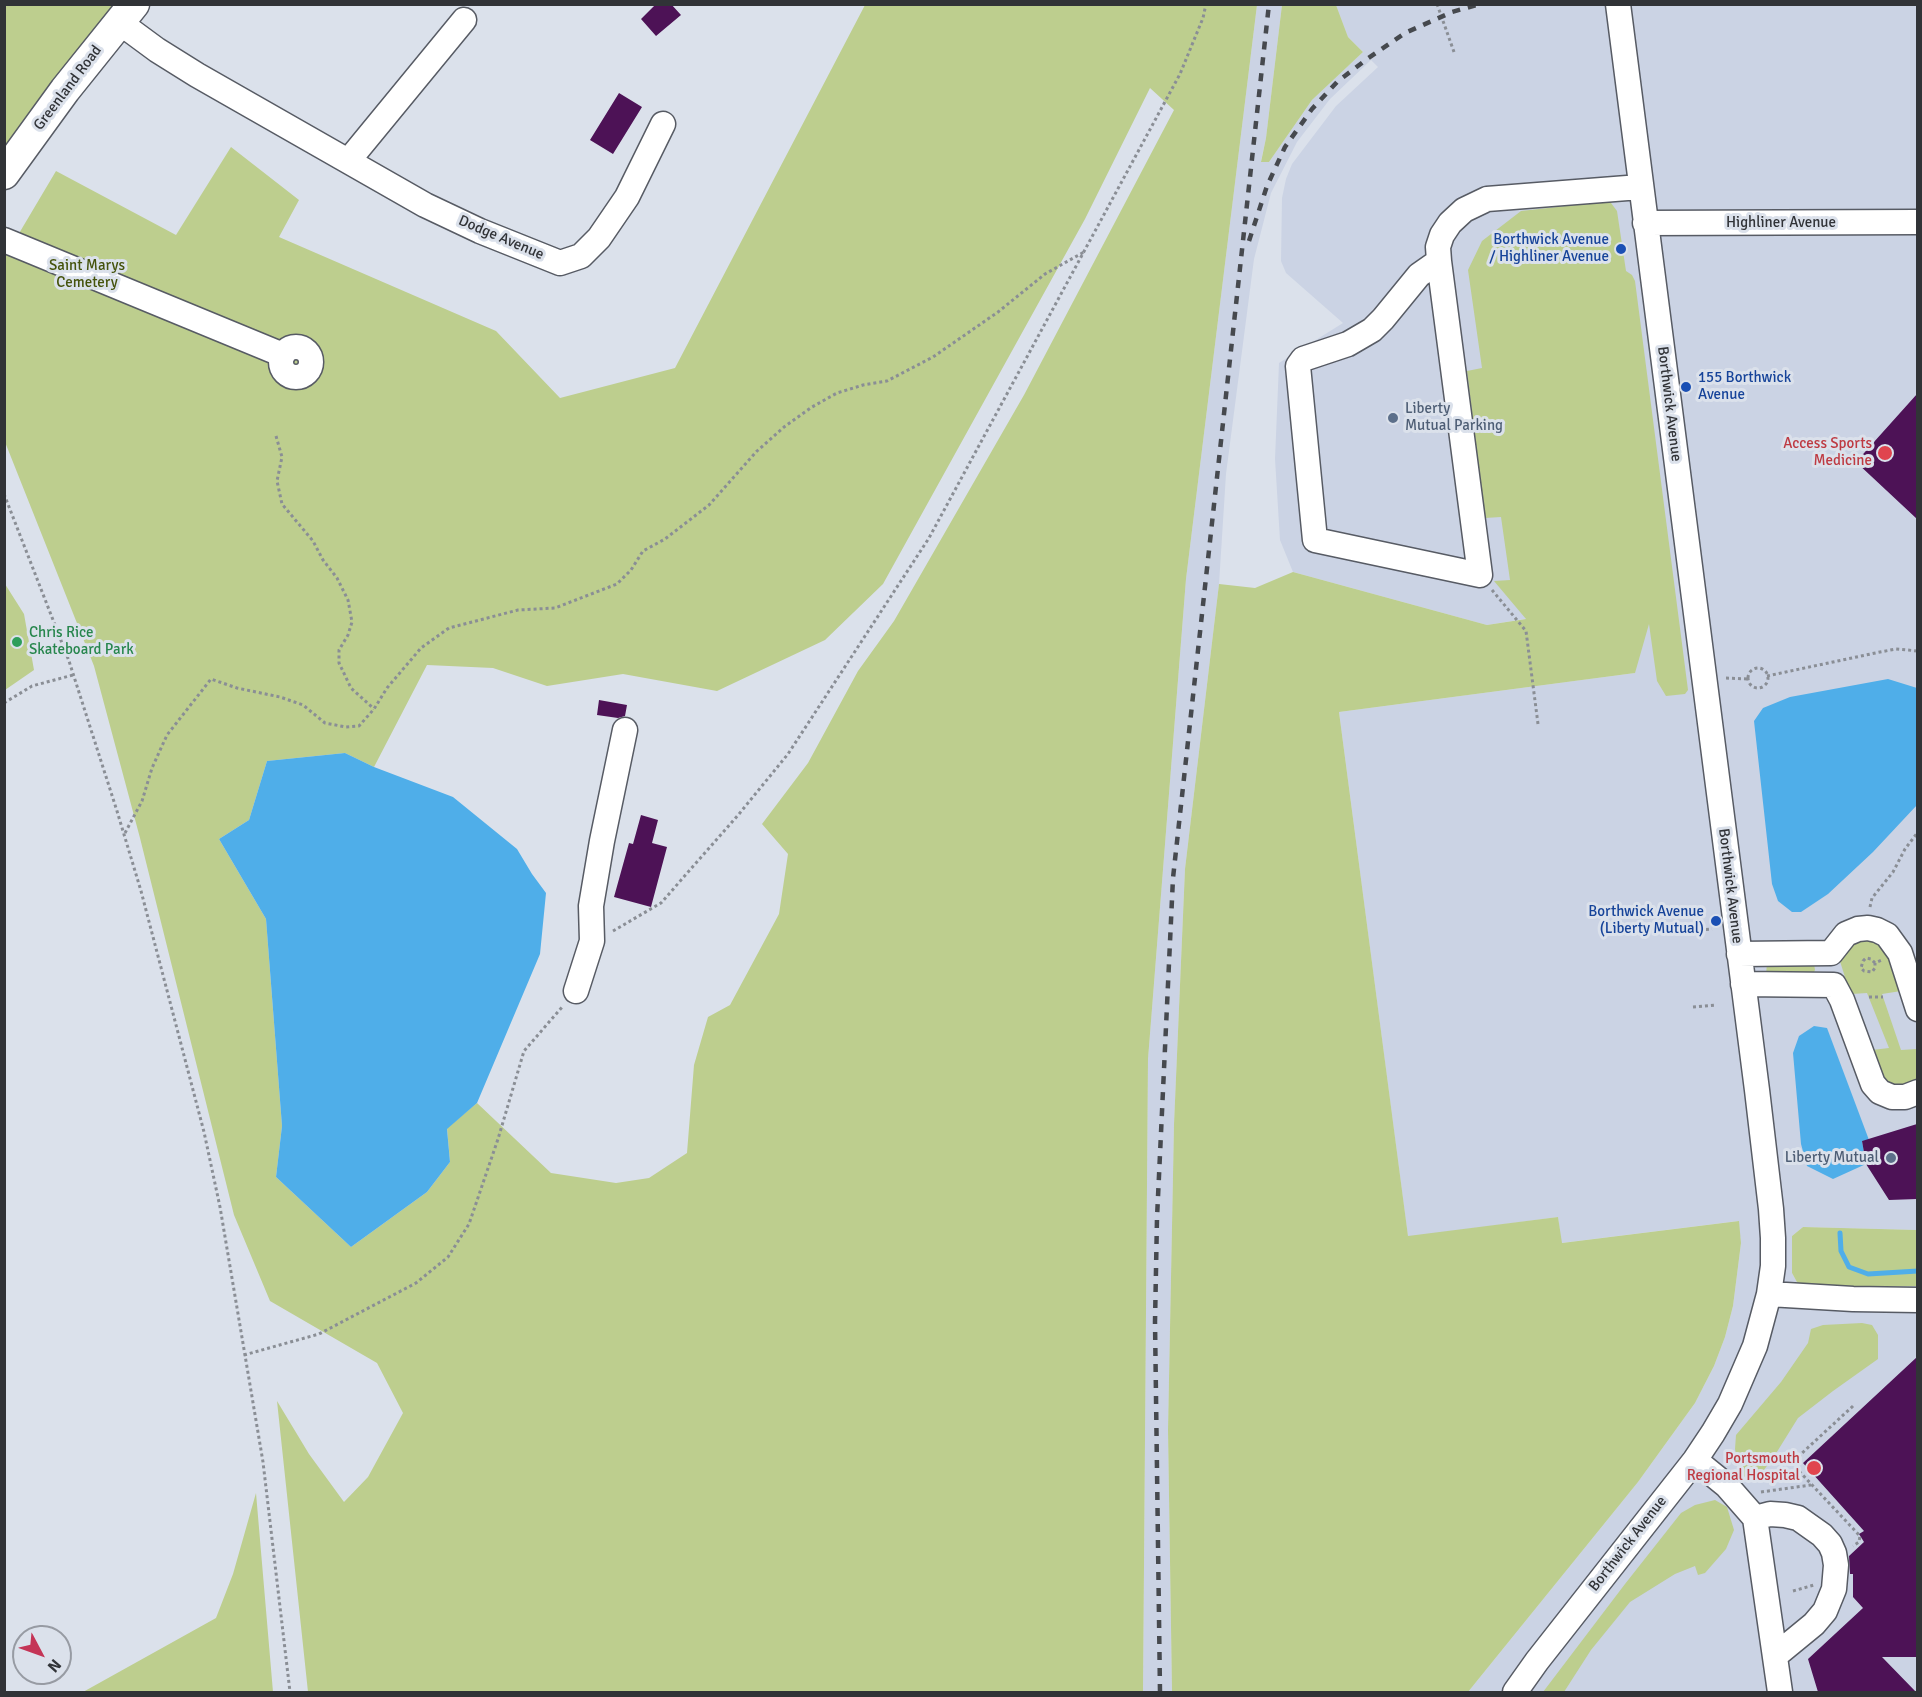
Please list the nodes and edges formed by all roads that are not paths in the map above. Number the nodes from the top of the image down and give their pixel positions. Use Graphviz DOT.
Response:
graph roads {
  1 [pos="1618,4"];
  2 [pos="126,13"];
  3 [pos="464,20"];
  4 [pos="663,124"];
  5 [pos="349,160"];
  6 [pos="4,174"];
  7 [pos="1640,187"];
  8 [pos="1917,222"];
  9 [pos="1645,223"];
  10 [pos="4,240"];
  11 [pos="1439,261"];
  12 [pos="283,356"];
  13 [pos="625,730"];
  14 [pos="1830,953"];
  15 [pos="1739,954"];
  16 [pos="1743,984"];
  17 [pos="1834,985"];
  18 [pos="576,992"];
  19 [pos="1917,1009"];
  20 [pos="1917,1092"];
  21 [pos="1769,1294"];
  22 [pos="1917,1300"];
  23 [pos="1695,1460"];
  24 [pos="1755,1518"];
  25 [pos="1775,1656"];
  26 [pos="1515,1692"];
  27 [pos="1780,1692"];
  1 -- 7 [label="street, Borthwick Avenue"];
  2 -- 5 [label="street, Dodge Avenue"];
  2 -- 6 [label="main road, Greenland Road"];
  3 -- 5 [label="street"];
  4 -- 5 [label="street, Dodge Avenue"];
  7 -- 9 [label="street, Borthwick Avenue"];
  7 -- 11 [label="street"];
  8 -- 9 [label="street, Highliner Avenue"];
  9 -- 15 [label="street, Borthwick Avenue"];
  10 -- 12 [label="street"];
  11 -- 11 [label="street"];
  13 -- 18 [label="street"];
  14 -- 15 [label="street"];
  14 -- 17 [label="street"];
  14 -- 19 [label="street"];
  15 -- 16 [label="street, Borthwick Avenue"];
  16 -- 17 [label="street"];
  16 -- 21 [label="street, Borthwick Avenue"];
  17 -- 20 [label="street"];
  21 -- 22 [label="street"];
  21 -- 23 [label="street, Borthwick Avenue"];
  23 -- 24 [label="street"];
  23 -- 26 [label="street, Borthwick Avenue"];
  24 -- 25 [label="street"];
  24 -- 25 [label="street"];
  25 -- 27 [label="street"];
}
